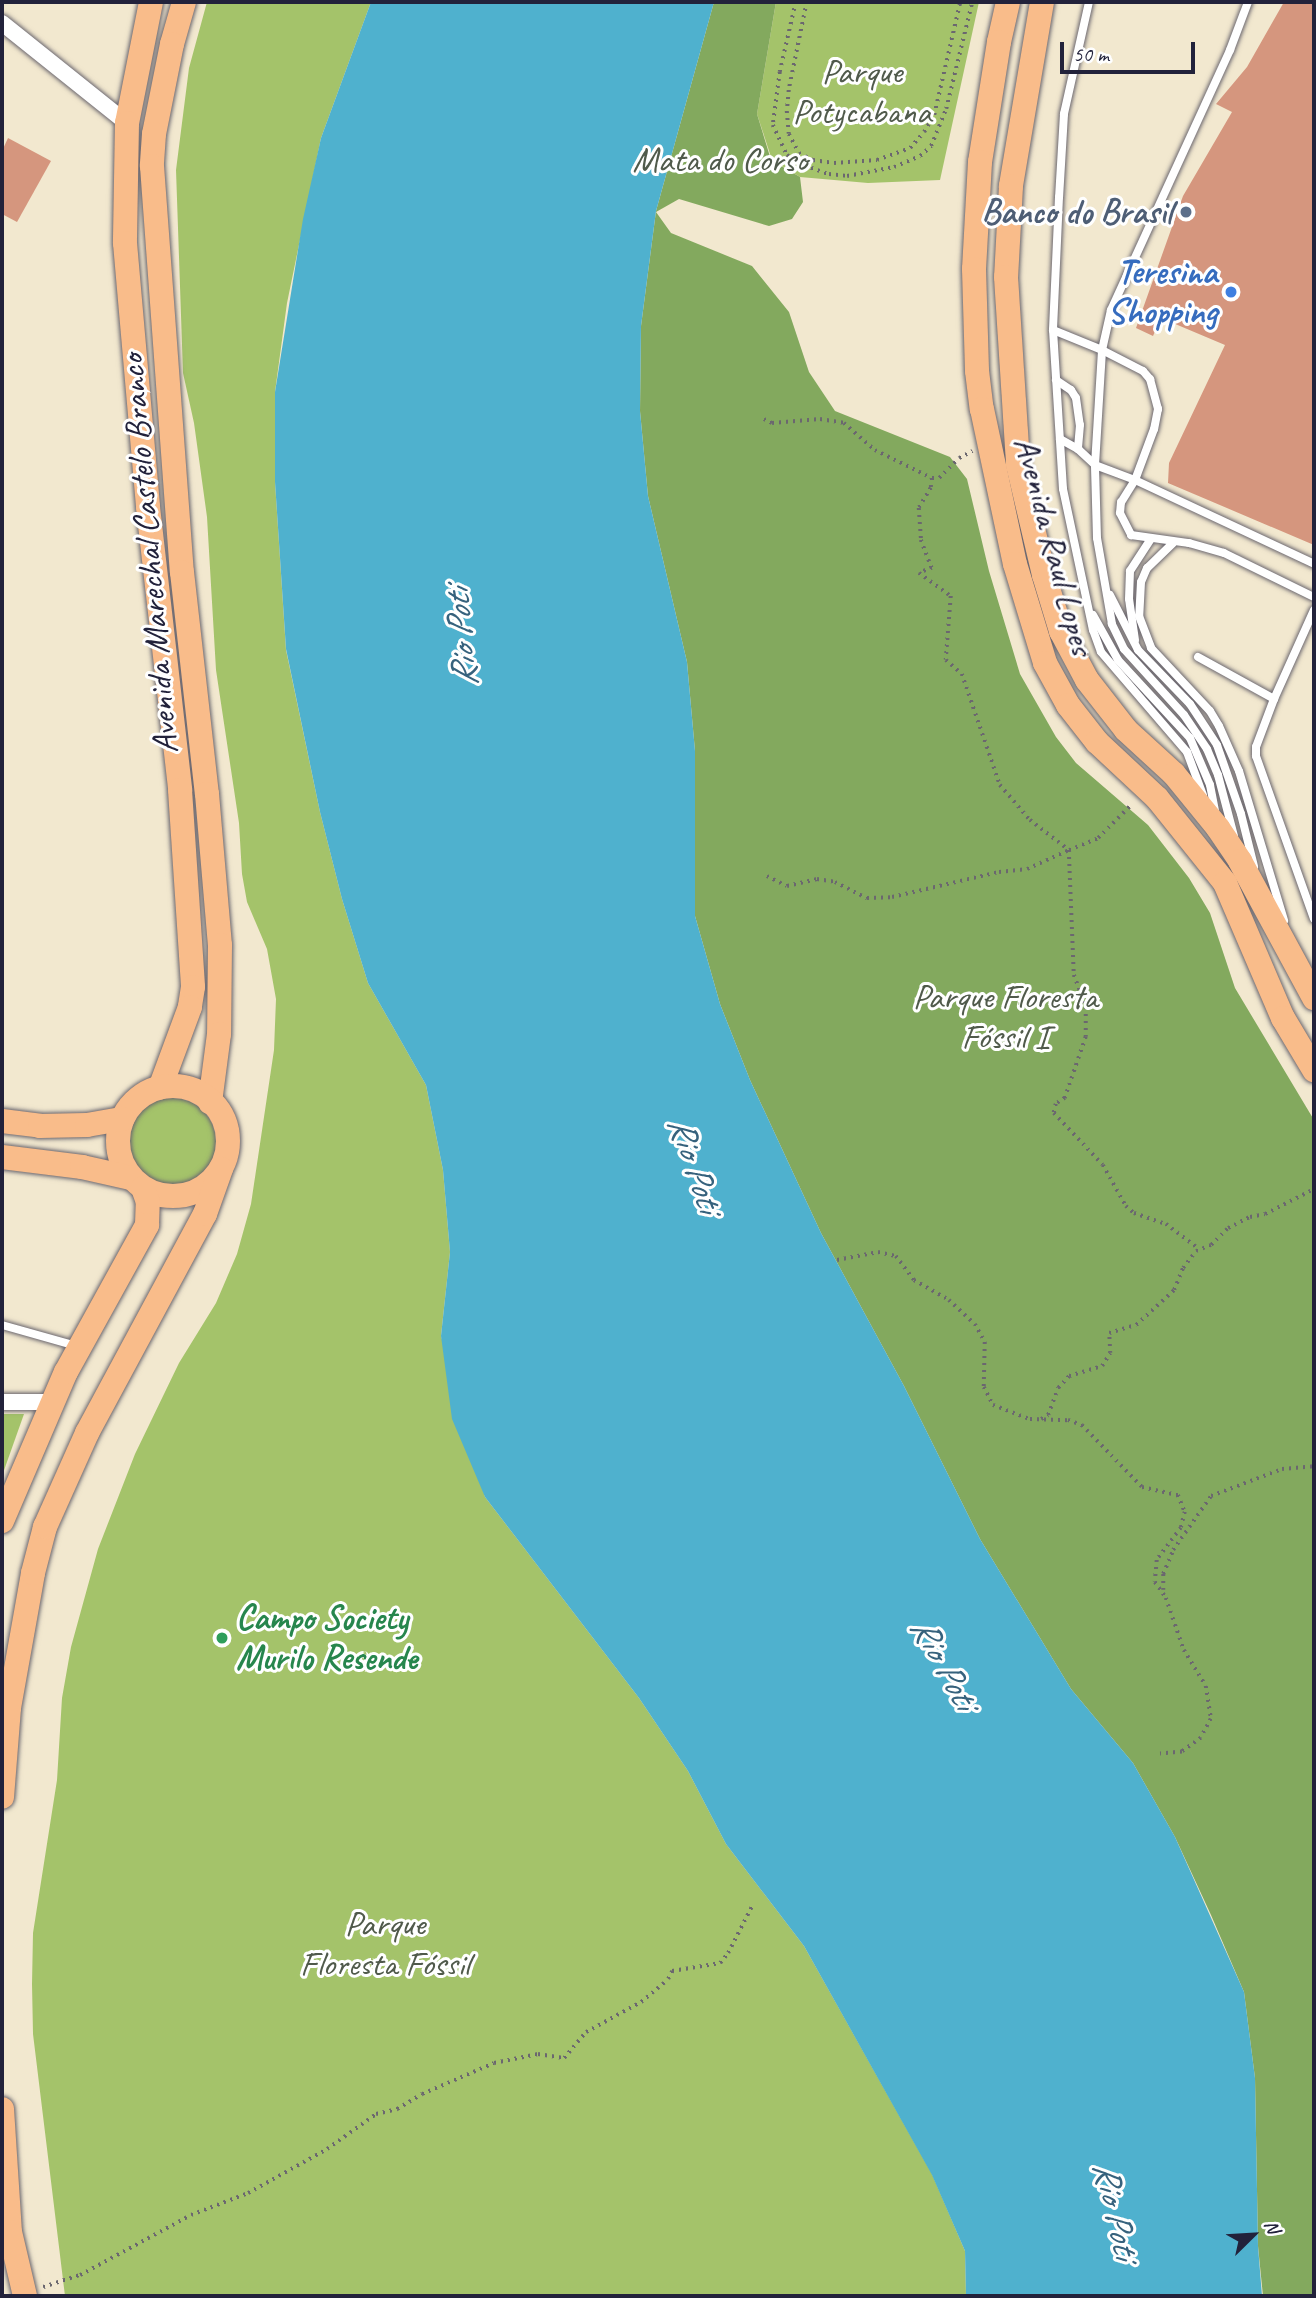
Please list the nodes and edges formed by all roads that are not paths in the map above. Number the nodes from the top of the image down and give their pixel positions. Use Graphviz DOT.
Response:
graph roads {
  1 [pos="151,2"];
  2 [pos="184,2"];
  3 [pos="1008,2"];
  4 [pos="1042,2"];
  5 [pos="1248,2"];
  6 [pos="1089,4"];
  7 [pos="2,23"];
  8 [pos="127,123"];
  9 [pos="1053,330"];
  10 [pos="1102,350"];
  11 [pos="1056,380"];
  12 [pos="1060,439"];
  13 [pos="1077,449"];
  14 [pos="1095,465"];
  15 [pos="1135,480"];
  16 [pos="149,507"];
  17 [pos="179,510"];
  18 [pos="1150,540"];
  19 [pos="1173,544"];
  20 [pos="1314,564"];
  21 [pos="1107,587"];
  22 [pos="1314,597"];
  23 [pos="1086,599"];
  24 [pos="1314,610"];
  25 [pos="1138,650"];
  26 [pos="1198,657"];
  27 [pos="1273,699"];
  28 [pos="180,790"];
  29 [pos="207,794"];
  30 [pos="1212,820"];
  31 [pos="1240,861"];
  32 [pos="1265,909"];
  33 [pos="1314,919"];
  34 [pos="1295,964"];
  35 [pos="1314,998"];
  36 [pos="1314,1070"];
  37 [pos="160,1088"];
  38 [pos="210,1102"];
  39 [pos="122,1119"];
  40 [pos="8,1120"];
  41 [pos="2,1157"];
  42 [pos="221,1169"];
  43 [pos="137,1183"];
  44 [pos="2,1325"];
  45 [pos="78,1347"];
  46 [pos="2,1402"];
  47 [pos="52,1402"];
  48 [pos="2,1521"];
  49 [pos="2,1797"];
  50 [pos="2,2109"];
  51 [pos="24,2294"];
  1 -- 8 [label="main road, Avenida Marechal Castelo Branco"];
  2 -- 17 [label="main road, Avenida Marechal Castelo Branco"];
  3 -- 36 [label="main road, Avenida Raul Lopes"];
  4 -- 30 [label="main road, Avenida Raul Lopes"];
  5 -- 10 [label="lane"];
  6 -- 9 [label="lane"];
  7 -- 8 [label="street"];
  8 -- 16 [label="main road, Avenida Marechal Castelo Branco"];
  9 -- 10 [label="lane"];
  9 -- 11 [label="lane"];
  10 -- 14 [label="lane"];
  10 -- 15 [label="lane"];
  11 -- 12 [label="lane"];
  11 -- 13 [label="lane"];
  12 -- 13 [label="lane"];
  12 -- 23 [label="lane"];
  13 -- 14 [label="lane"];
  14 -- 15 [label="lane"];
  14 -- 21 [label="lane"];
  15 -- 18 [label="lane"];
  15 -- 20 [label="lane"];
  16 -- 17 [label="main road"];
  16 -- 28 [label="main road, Avenida Marechal Castelo Branco"];
  17 -- 29 [label="main road, Avenida Marechal Castelo Branco"];
  18 -- 19 [label="lane"];
  18 -- 25 [label="lane"];
  19 -- 22 [label="lane"];
  19 -- 34 [label="lane"];
  21 -- 25 [label="lane"];
  21 -- 31 [label="lane"];
  23 -- 30 [label="lane"];
  23 -- 30 [label="lane"];
  24 -- 27 [label="lane"];
  25 -- 32 [label="lane"];
  26 -- 27 [label="lane"];
  27 -- 33 [label="lane"];
  28 -- 29 [label="main road"];
  28 -- 37 [label="main road, Avenida Marechal Castelo Branco"];
  29 -- 38 [label="main road, Avenida Marechal Castelo Branco"];
  30 -- 31 [label="main road, Avenida Raul Lopes"];
  31 -- 32 [label="main road, Avenida Raul Lopes"];
  32 -- 34 [label="main road, Avenida Raul Lopes"];
  34 -- 35 [label="main road, Avenida Raul Lopes"];
  37 -- 38 [label="main road"];
  37 -- 39 [label="main road"];
  38 -- 42 [label="main road"];
  39 -- 40 [label="main road"];
  39 -- 43 [label="main road"];
  41 -- 43 [label="main road"];
  42 -- 43 [label="main road"];
  42 -- 49 [label="main road"];
  43 -- 45 [label="main road"];
  44 -- 45 [label="lane"];
  45 -- 47 [label="main road"];
  46 -- 47 [label="street"];
  47 -- 48 [label="main road"];
  50 -- 51 [label="main road"];
}
